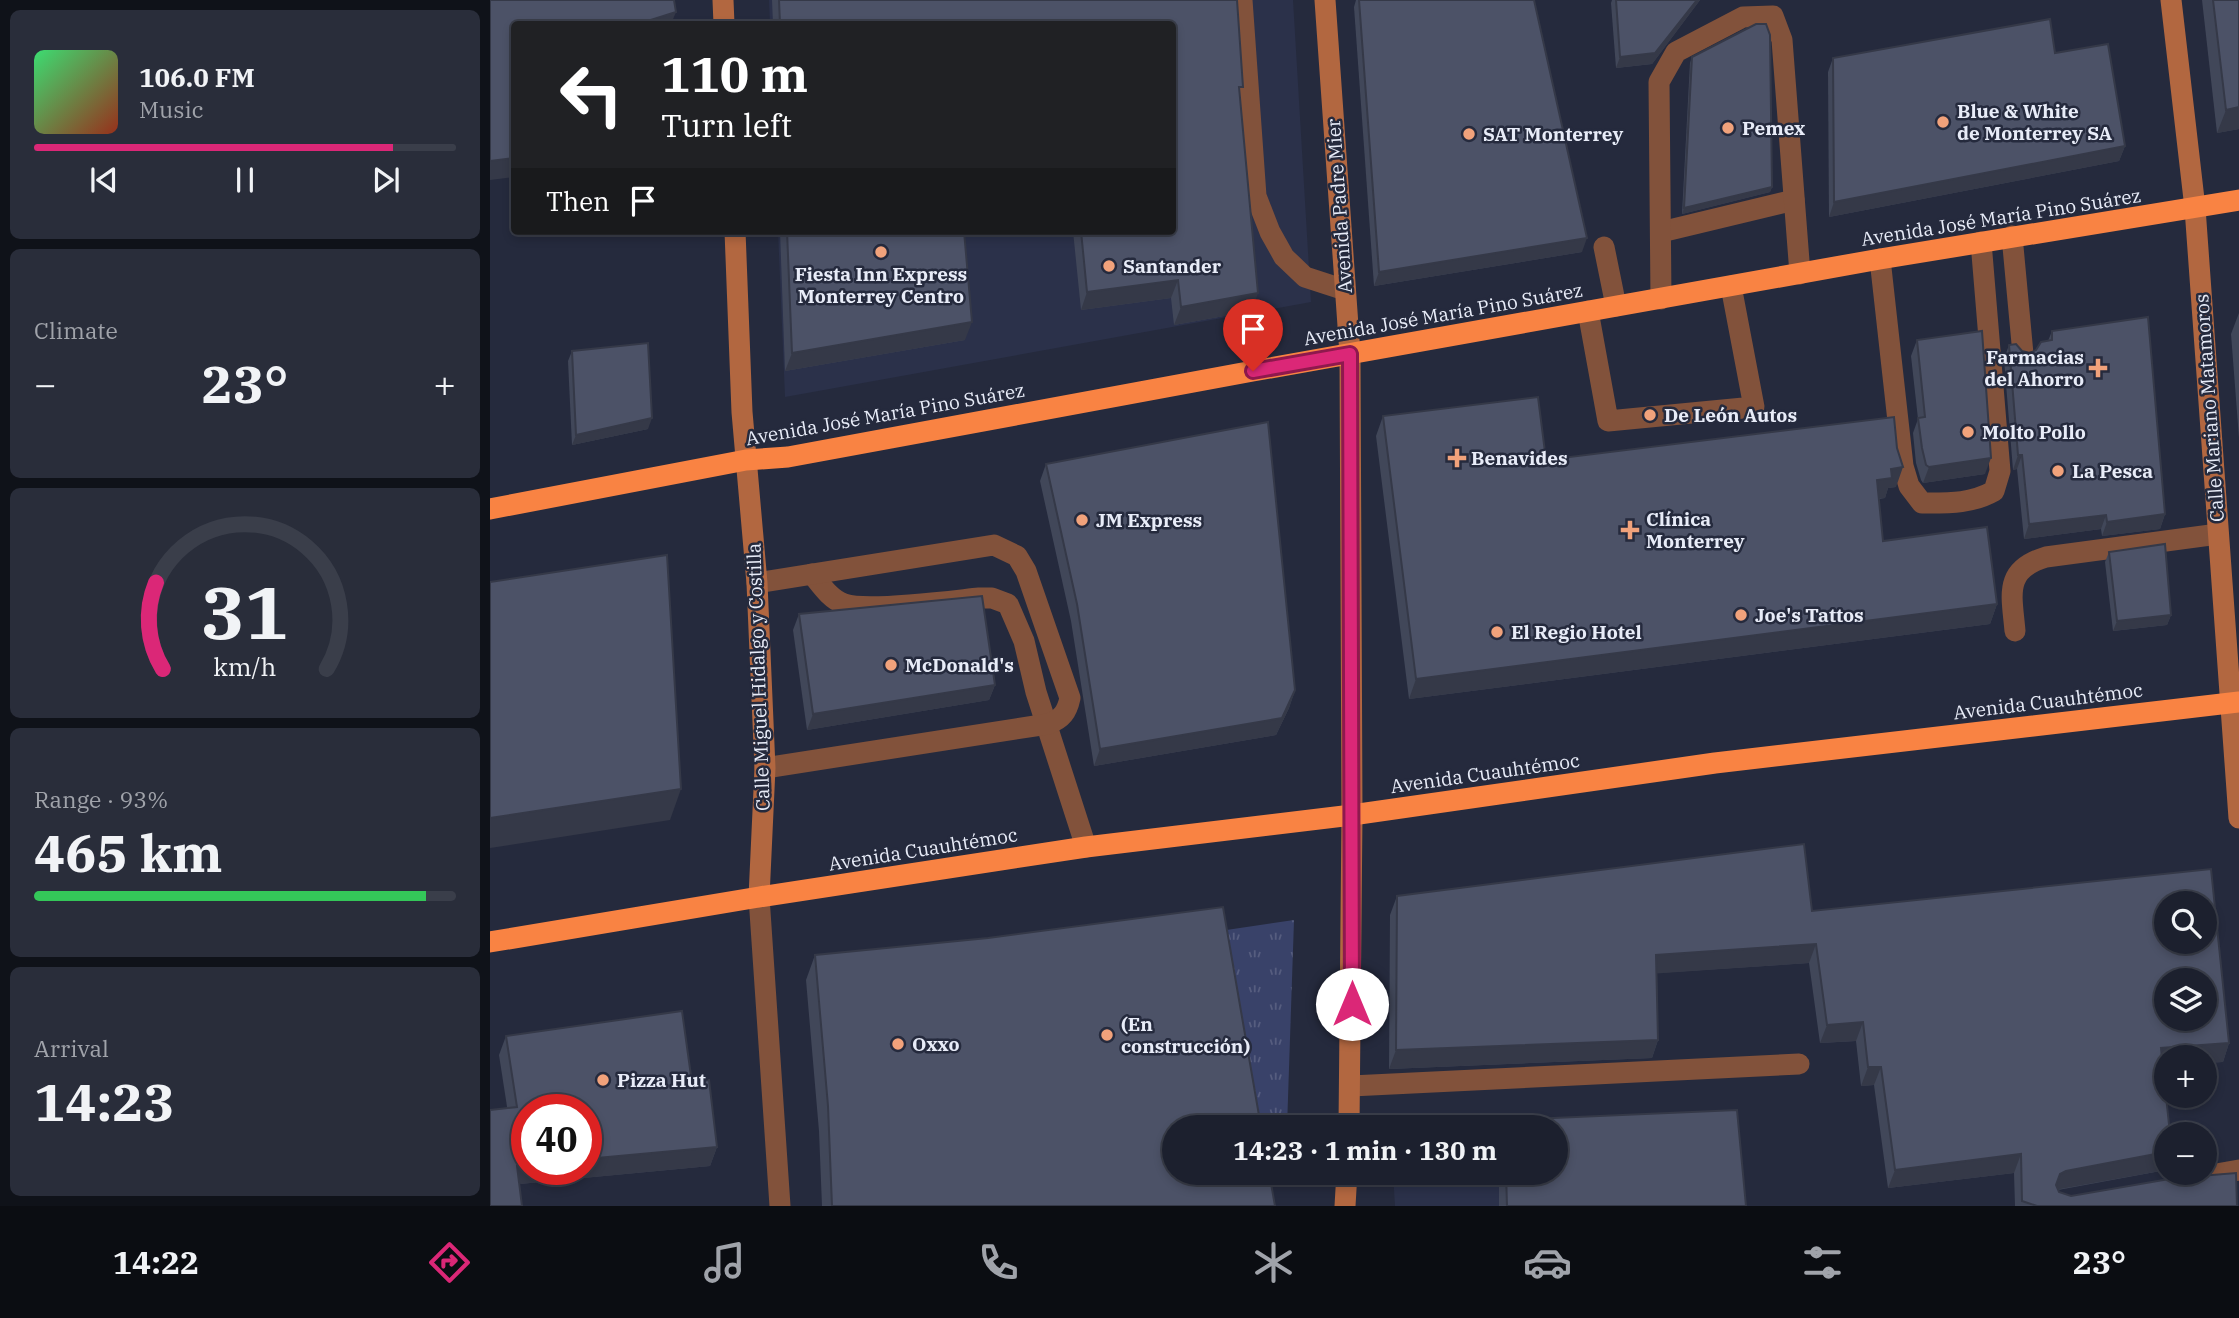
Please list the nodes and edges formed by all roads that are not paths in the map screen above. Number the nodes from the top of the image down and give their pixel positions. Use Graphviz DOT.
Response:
graph roads {
  1 [pos="723,0"];
  2 [pos="1242,0"];
  3 [pos="1325,0"];
  4 [pos="2171,0"];
  5 [pos="724,21"];
  6 [pos="1794,200"];
  7 [pos="2239,200"];
  8 [pos="2195,208"];
  9 [pos="1661,232"];
  10 [pos="734,235"];
  11 [pos="2012,236"];
  12 [pos="1981,242"];
  13 [pos="1604,247"];
  14 [pos="1880,260"];
  15 [pos="1800,274"];
  16 [pos="1731,286"];
  17 [pos="1345,290"];
  18 [pos="1661,299"];
  19 [pos="1616,306"];
  20 [pos="1588,311"];
  21 [pos="1350,354"];
  22 [pos="2023,354"];
  23 [pos="746,460"];
  24 [pos="490,509"];
  25 [pos="2218,534"];
  26 [pos="812,574"];
  27 [pos="757,583"];
  28 [pos="2015,631"];
  29 [pos="2235,702"];
  30 [pos="1048,724"];
  31 [pos="765,768"];
  32 [pos="1352,815"];
  33 [pos="2239,818"];
  34 [pos="1086,847"];
  35 [pos="759,897"];
  36 [pos="490,942"];
  37 [pos="1799,1064"];
  38 [pos="1352,1086"];
  39 [pos="1350,1115"];
  40 [pos="2239,1170"];
  41 [pos="2217,1174"];
  42 [pos="1346,1185"];
  43 [pos="780,1206"];
  44 [pos="1345,1206"];
  1 -- 5 [label="street"];
  2 -- 17 [label="street"];
  3 -- 17 [label="street, Avenida Padre Mier"];
  4 -- 8 [label="street, Calle Mariano Matamoros"];
  6 -- 9 [label="street"];
  6 -- 9 [label="street"];
  6 -- 15 [label="street"];
  7 -- 8 [label="highway, Avenida José María Pino Suárez"];
  8 -- 11 [label="highway, Avenida José María Pino Suárez"];
  8 -- 25 [label="street, Calle Mariano Matamoros"];
  9 -- 18 [label="street"];
  10 -- 23 [label="street, Calle Miguel Hidalgo y Costilla"];
  11 -- 12 [label="highway, Avenida José María Pino Suárez"];
  11 -- 22 [label="street"];
  12 -- 14 [label="highway, Avenida José María Pino Suárez"];
  12 -- 14 [label="street"];
  13 -- 19 [label="street"];
  14 -- 15 [label="highway, Avenida José María Pino Suárez"];
  15 -- 16 [label="highway, Avenida José María Pino Suárez"];
  16 -- 18 [label="highway, Avenida José María Pino Suárez"];
  16 -- 20 [label="street"];
  17 -- 21 [label="street, Avenida Padre Mier"];
  18 -- 19 [label="highway, Avenida José María Pino Suárez"];
  19 -- 20 [label="highway, Avenida José María Pino Suárez"];
  20 -- 21 [label="highway, Avenida José María Pino Suárez"];
  21 -- 23 [label="highway, Avenida José María Pino Suárez"];
  21 -- 32 [label="street, Avenida Padre Mier"];
  23 -- 24 [label="highway, Avenida José María Pino Suárez"];
  23 -- 27 [label="street, Calle Miguel Hidalgo y Costilla"];
  25 -- 28 [label="street"];
  25 -- 29 [label="street, Calle Mariano Matamoros"];
  26 -- 27 [label="street"];
  26 -- 30 [label="street"];
  26 -- 30 [label="street"];
  27 -- 31 [label="street, Calle Miguel Hidalgo y Costilla"];
  29 -- 32 [label="highway, Avenida Cuauhtémoc"];
  29 -- 33 [label="street, Calle Mariano Matamoros"];
  30 -- 31 [label="street"];
  30 -- 34 [label="street"];
  31 -- 35 [label="street, Calle Miguel Hidalgo y Costilla"];
  32 -- 34 [label="highway, Avenida Cuauhtémoc"];
  32 -- 38 [label="street, Avenida Padre Mier"];
  34 -- 35 [label="highway, Avenida Cuauhtémoc"];
  35 -- 36 [label="highway, Avenida Cuauhtémoc"];
  35 -- 43 [label="street, Calle Miguel Hidalgo y Costilla"];
  37 -- 38 [label="street"];
  38 -- 39 [label="street, Avenida Padre Mier"];
  40 -- 41 [label="street"];
  42 -- 44 [label="street"];
}
